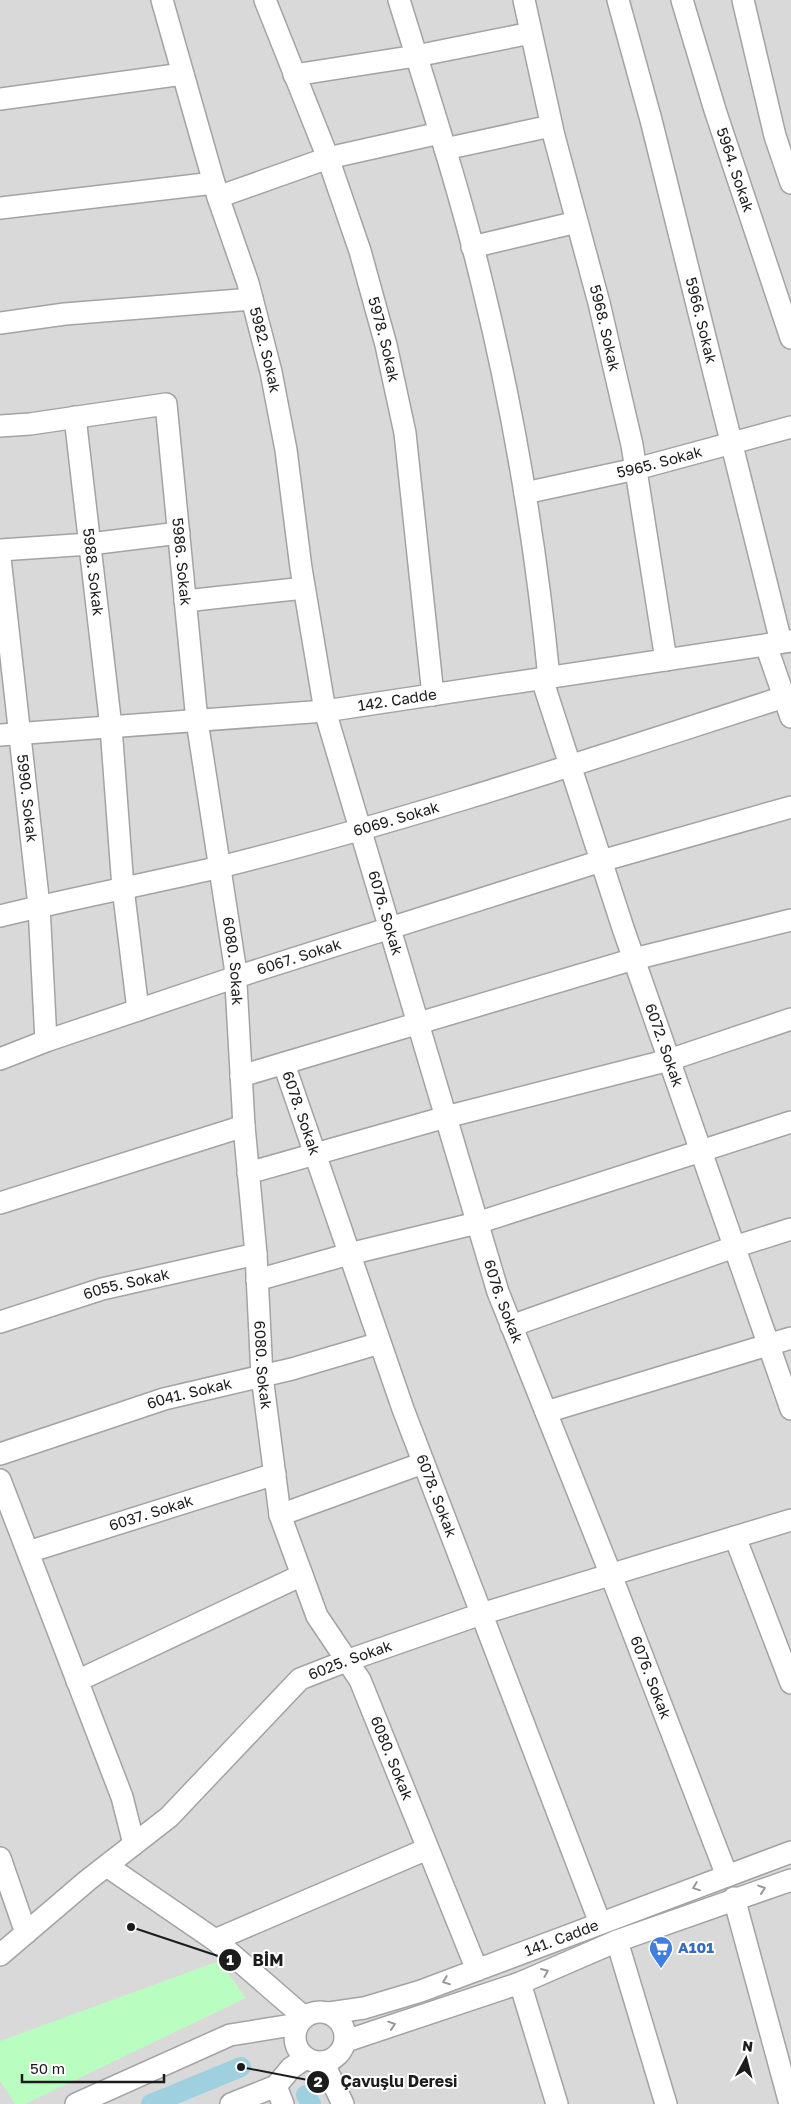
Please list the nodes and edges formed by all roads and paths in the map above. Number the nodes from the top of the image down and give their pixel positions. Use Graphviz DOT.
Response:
graph roads {
  1 [pos="162,0"];
  2 [pos="265,0"];
  3 [pos="399,0"];
  4 [pos="524,0"];
  5 [pos="618,0"];
  6 [pos="682,0"];
  7 [pos="743,0"];
  8 [pos="531,33"];
  9 [pos="416,56"];
  10 [pos="183,74"];
  11 [pos="294,75"];
  12 [pos="0,99"];
  13 [pos="551,126"];
  14 [pos="783,135"];
  15 [pos="443,141"];
  16 [pos="328,158"];
  17 [pos="791,183"];
  18 [pos="216,190"];
  19 [pos="0,208"];
  20 [pos="577,222"];
  21 [pos="472,246"];
  22 [pos="252,298"];
  23 [pos="0,323"];
  24 [pos="791,338"];
  25 [pos="75,417"];
  26 [pos="0,426"];
  27 [pos="791,427"];
  28 [pos="732,444"];
  29 [pos="636,469"];
  30 [pos="525,494"];
  31 [pos="179,533"];
  32 [pos="90,544"];
  33 [pos="0,550"];
  34 [pos="0,558"];
  35 [pos="304,588"];
  36 [pos="185,601"];
  37 [pos="779,643"];
  38 [pos="666,660"];
  39 [pos="545,679"];
  40 [pos="434,695"];
  41 [pos="788,707"];
  42 [pos="325,711"];
  43 [pos="197,721"];
  44 [pos="111,727"];
  45 [pos="10,735"];
  46 [pos="570,766"];
  47 [pos="791,807"];
  48 [pos="360,829"];
  49 [pos="601,861"];
  50 [pos="220,867"];
  51 [pos="123,888"];
  52 [pos="39,906"];
  53 [pos="0,916"];
  54 [pos="791,920"];
  55 [pos="390,928"];
  56 [pos="634,959"];
  57 [pos="236,977"];
  58 [pos="138,1010"];
  59 [pos="791,1018"];
  60 [pos="418,1024"];
  61 [pos="46,1041"];
  62 [pos="0,1060"];
  63 [pos="669,1060"];
  64 [pos="284,1064"];
  65 [pos="241,1076"];
  66 [pos="446,1117"];
  67 [pos="791,1122"];
  68 [pos="244,1126"];
  69 [pos="701,1150"];
  70 [pos="315,1154"];
  71 [pos="248,1173"];
  72 [pos="0,1203"];
  73 [pos="477,1223"];
  74 [pos="791,1229"];
  75 [pos="734,1247"];
  76 [pos="256,1254"];
  77 [pos="350,1254"];
  78 [pos="257,1280"];
  79 [pos="0,1322"];
  80 [pos="511,1326"];
  81 [pos="791,1338"];
  82 [pos="380,1342"];
  83 [pos="768,1345"];
  84 [pos="262,1376"];
  85 [pos="791,1409"];
  86 [pos="546,1412"];
  87 [pos="0,1454"];
  88 [pos="423,1463"];
  89 [pos="275,1474"];
  90 [pos="0,1480"];
  91 [pos="280,1515"];
  92 [pos="791,1520"];
  93 [pos="735,1537"];
  94 [pos="28,1552"];
  95 [pos="302,1575"];
  96 [pos="611,1575"];
  97 [pos="481,1614"];
  98 [pos="346,1661"];
  99 [pos="77,1681"];
  100 [pos="791,1683"];
  101 [pos="134,1844"];
  102 [pos="427,1849"];
  103 [pos="791,1852"];
  104 [pos="0,1858"];
  105 [pos="107,1866"];
  106 [pos="728,1876"];
  107 [pos="791,1880"];
  108 [pos="734,1898"];
  109 [pos="600,1924"];
  110 [pos="26,1933"];
  111 [pos="215,1940"];
  112 [pos="617,1941"];
  113 [pos="0,1955"];
  114 [pos="477,1970"];
  115 [pos="520,1983"];
  116 [pos="329,2013"];
  117 [pos="301,2021"];
  118 [pos="346,2041"];
  119 [pos="315,2060"];
  120 [pos="280,2095"];
  121 [pos="76,2104"];
  122 [pos="231,2104"];
  123 [pos="343,2104"];
  124 [pos="557,2104"];
  125 [pos="666,2104"];
  126 [pos="790,2104"];
  1 -- 10 [label="street, 5982. Sokak"];
  2 -- 11 [label="street, 5978. Sokak"];
  3 -- 9 [label="street, 6072. Sokak"];
  4 -- 8 [label="street, 5968. Sokak"];
  5 -- 28 [label="street, 5966. Sokak"];
  6 -- 24 [label="street, 5964. Sokak"];
  7 -- 14 [label="street"];
  8 -- 9 [label="street"];
  8 -- 13 [label="street, 5968. Sokak"];
  9 -- 11 [label="street"];
  9 -- 15 [label="street, 6072. Sokak"];
  10 -- 12 [label="street"];
  10 -- 18 [label="street, 5982. Sokak"];
  11 -- 16 [label="street, 5978. Sokak"];
  13 -- 15 [label="street"];
  13 -- 20 [label="street, 5968. Sokak"];
  14 -- 17 [label="street"];
  15 -- 16 [label="street"];
  15 -- 21 [label="street, 6072. Sokak"];
  16 -- 18 [label="street"];
  16 -- 40 [label="street, 5978. Sokak"];
  18 -- 19 [label="street"];
  18 -- 22 [label="street, 5982. Sokak"];
  20 -- 21 [label="street"];
  20 -- 29 [label="street, 5968. Sokak"];
  21 -- 30 [label="street, 6072. Sokak"];
  22 -- 23 [label="street"];
  22 -- 35 [label="street, 5982. Sokak"];
  25 -- 26 [label="street"];
  25 -- 31 [label="street, 5986. Sokak"];
  25 -- 32 [label="street, 5988. Sokak"];
  27 -- 28 [label="street, 5965. Sokak"];
  28 -- 29 [label="street, 5965. Sokak"];
  28 -- 37 [label="street, 5966. Sokak"];
  29 -- 30 [label="street, 5965. Sokak"];
  29 -- 38 [label="street, 5968. Sokak"];
  30 -- 39 [label="street, 6072. Sokak"];
  31 -- 32 [label="street"];
  31 -- 36 [label="street, 5986. Sokak"];
  32 -- 33 [label="street"];
  32 -- 44 [label="street, 5988. Sokak"];
  34 -- 45 [label="street, 5990. Sokak"];
  35 -- 36 [label="street"];
  35 -- 42 [label="street, 5982. Sokak"];
  36 -- 43 [label="street, 5986. Sokak"];
  37 -- 38 [label="street, 142. Cadde"];
  37 -- 41 [label="street, 5966. Sokak"];
  38 -- 39 [label="street, 142. Cadde"];
  39 -- 40 [label="street, 142. Cadde"];
  39 -- 46 [label="street, 6072. Sokak"];
  40 -- 42 [label="street, 142. Cadde"];
  41 -- 46 [label="street, 6069. Sokak"];
  42 -- 43 [label="street, 142. Cadde"];
  42 -- 48 [label="street, 6076. Sokak"];
  43 -- 44 [label="street, 142. Cadde"];
  43 -- 50 [label="street, 6080. Sokak"];
  44 -- 45 [label="street, 142. Cadde"];
  44 -- 51 [label="street, 5988. Sokak"];
  45 -- 52 [label="street, 5990. Sokak"];
  46 -- 48 [label="street, 6069. Sokak"];
  46 -- 49 [label="street, 6072. Sokak"];
  47 -- 49 [label="street, 6067. Sokak"];
  48 -- 50 [label="street, 6069. Sokak"];
  48 -- 55 [label="street, 6076. Sokak"];
  49 -- 55 [label="street, 6067. Sokak"];
  49 -- 56 [label="street, 6072. Sokak"];
  50 -- 51 [label="street, 6069. Sokak"];
  50 -- 57 [label="street, 6080. Sokak"];
  51 -- 52 [label="street, 6069. Sokak"];
  51 -- 58 [label="street, 5988. Sokak"];
  52 -- 53 [label="street, 6069. Sokak"];
  52 -- 61 [label="street, 5990. Sokak"];
  54 -- 56 [label="street"];
  55 -- 57 [label="street, 6067. Sokak"];
  55 -- 60 [label="street, 6076. Sokak"];
  56 -- 60 [label="street"];
  56 -- 63 [label="street, 6072. Sokak"];
  57 -- 58 [label="street, 6067. Sokak"];
  57 -- 65 [label="street, 6080. Sokak"];
  58 -- 61 [label="street, 6067. Sokak"];
  59 -- 63 [label="street"];
  60 -- 64 [label="street"];
  60 -- 66 [label="street, 6076. Sokak"];
  61 -- 62 [label="street, 6067. Sokak"];
  63 -- 66 [label="street"];
  63 -- 69 [label="street, 6072. Sokak"];
  64 -- 65 [label="street"];
  64 -- 70 [label="street, 6078. Sokak"];
  65 -- 68 [label="street, 6080. Sokak"];
  66 -- 70 [label="street"];
  66 -- 73 [label="street, 6076. Sokak"];
  67 -- 69 [label="street"];
  68 -- 71 [label="street, 6080. Sokak"];
  68 -- 72 [label="street"];
  69 -- 73 [label="street"];
  69 -- 75 [label="street, 6072. Sokak"];
  70 -- 71 [label="street"];
  70 -- 77 [label="street, 6078. Sokak"];
  71 -- 76 [label="street, 6080. Sokak"];
  73 -- 77 [label="street"];
  73 -- 80 [label="street, 6076. Sokak"];
  74 -- 75 [label="street"];
  75 -- 80 [label="street"];
  75 -- 83 [label="street, 6072. Sokak"];
  76 -- 78 [label="street, 6080. Sokak"];
  76 -- 79 [label="street, 6055. Sokak"];
  77 -- 78 [label="street"];
  77 -- 82 [label="street, 6078. Sokak"];
  78 -- 84 [label="street, 6080. Sokak"];
  80 -- 86 [label="street, 6076. Sokak"];
  81 -- 83 [label="street"];
  82 -- 84 [label="street, 6041. Sokak"];
  82 -- 88 [label="street, 6078. Sokak"];
  83 -- 85 [label="street, 6072. Sokak"];
  83 -- 86 [label="street"];
  84 -- 87 [label="street, 6041. Sokak"];
  84 -- 89 [label="street, 6080. Sokak"];
  86 -- 96 [label="street, 6076. Sokak"];
  88 -- 91 [label="street"];
  88 -- 97 [label="street, 6078. Sokak"];
  89 -- 91 [label="street, 6080. Sokak"];
  89 -- 94 [label="street, 6037. Sokak"];
  90 -- 94 [label="street"];
  91 -- 95 [label="street, 6080. Sokak"];
  92 -- 93 [label="street, 6025. Sokak"];
  93 -- 96 [label="street, 6025. Sokak"];
  93 -- 100 [label="street"];
  94 -- 99 [label="street"];
  95 -- 98 [label="street, 6080. Sokak"];
  95 -- 99 [label="street"];
  96 -- 97 [label="street, 6025. Sokak"];
  96 -- 106 [label="street, 6076. Sokak"];
  97 -- 98 [label="street, 6025. Sokak"];
  97 -- 109 [label="street, 6078. Sokak"];
  98 -- 101 [label="street, 6025. Sokak"];
  98 -- 102 [label="street, 6080. Sokak"];
  99 -- 101 [label="street"];
  101 -- 105 [label="street, 6025. Sokak"];
  102 -- 111 [label="street"];
  102 -- 114 [label="street, 6080. Sokak"];
  103 -- 106 [label="street, 141. Cadde"];
  104 -- 110 [label="street"];
  105 -- 110 [label="street, 6025. Sokak"];
  105 -- 111 [label="street"];
  106 -- 109 [label="street, 141. Cadde, one-way"];
  108 -- 107 [label="street, 141. Cadde, one-way"];
  108 -- 112 [label="street, 141. Cadde"];
  108 -- 126 [label="street"];
  109 -- 114 [label="street, 141. Cadde"];
  110 -- 113 [label="street, 6025. Sokak"];
  111 -- 117 [label="street"];
  115 -- 112 [label="street, 141. Cadde, one-way"];
  112 -- 125 [label="street"];
  114 -- 116 [label="street, 141. Cadde, one-way"];
  118 -- 115 [label="street, 141. Cadde, one-way"];
  115 -- 124 [label="street"];
  116 -- 117 [label="street"];
  116 -- 118 [label="street"];
  117 -- 119 [label="street"];
  117 -- 121 [label="street"];
  118 -- 119 [label="street"];
  119 -- 120 [label="street"];
  119 -- 123 [label="street"];
  120 -- 122 [label="street"];
}
